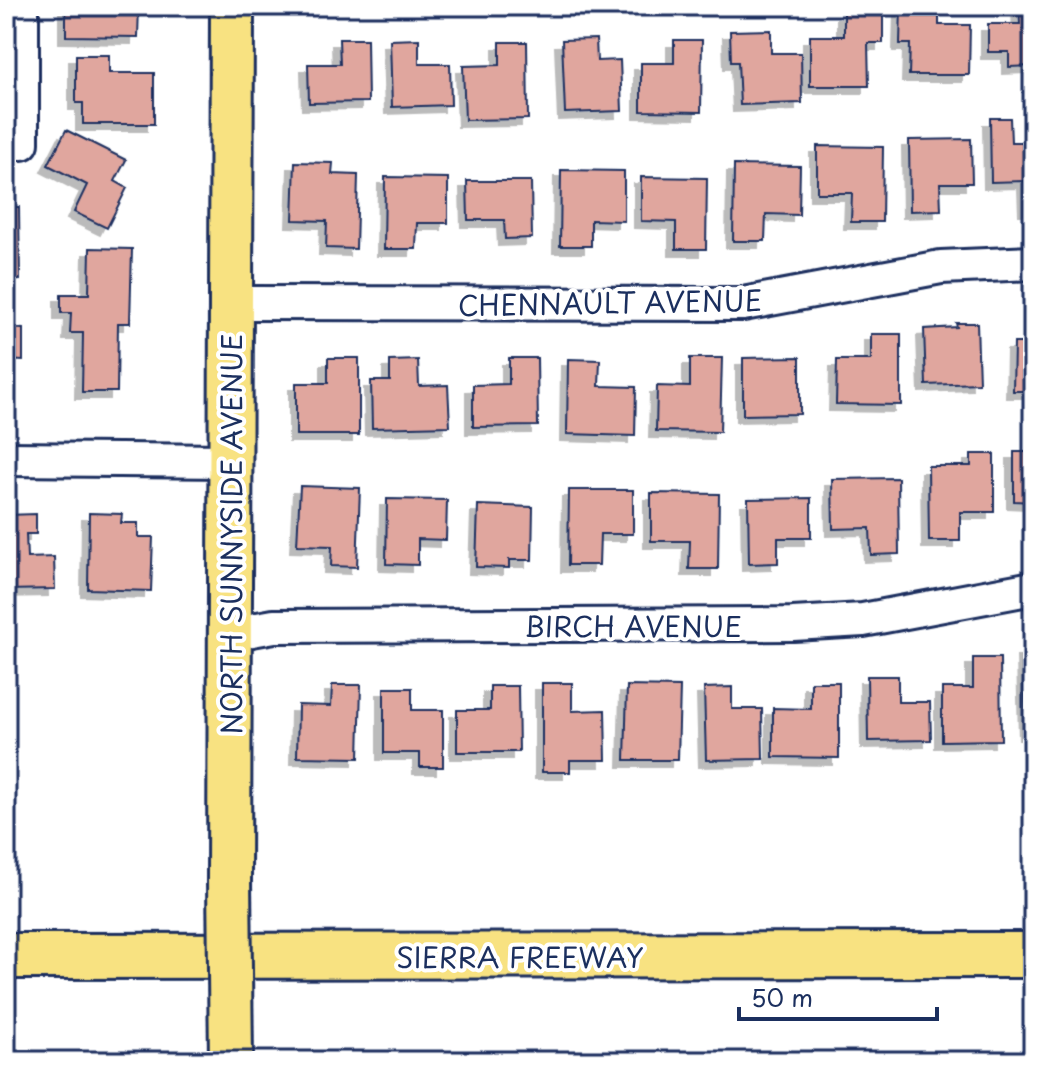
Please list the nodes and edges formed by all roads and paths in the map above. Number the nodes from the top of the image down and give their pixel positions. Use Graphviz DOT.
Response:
graph roads {
  1 [pos="22,6"];
  2 [pos="232,6"];
  3 [pos="14,143"];
  4 [pos="1033,263"];
  5 [pos="231,303"];
  6 [pos="6,459"];
  7 [pos="231,461"];
  8 [pos="1033,588"];
  9 [pos="230,634"];
  10 [pos="1033,954"];
  11 [pos="6,956"];
  12 [pos="231,1061"];
  1 -- 3 [label="street"];
  2 -- 5 [label="main road, NORTH SUNNYSIDE AVENUE"];
  4 -- 5 [label="street, CHENNAULT AVENUE"];
  5 -- 7 [label="main road, NORTH SUNNYSIDE AVENUE"];
  6 -- 7 [label="street"];
  7 -- 9 [label="main road, NORTH SUNNYSIDE AVENUE"];
  8 -- 9 [label="street, BIRCH AVENUE"];
  9 -- 12 [label="main road, NORTH SUNNYSIDE AVENUE, bridge"];
  10 -- 11 [label="highway, SIERRA FREEWAY"];
}
